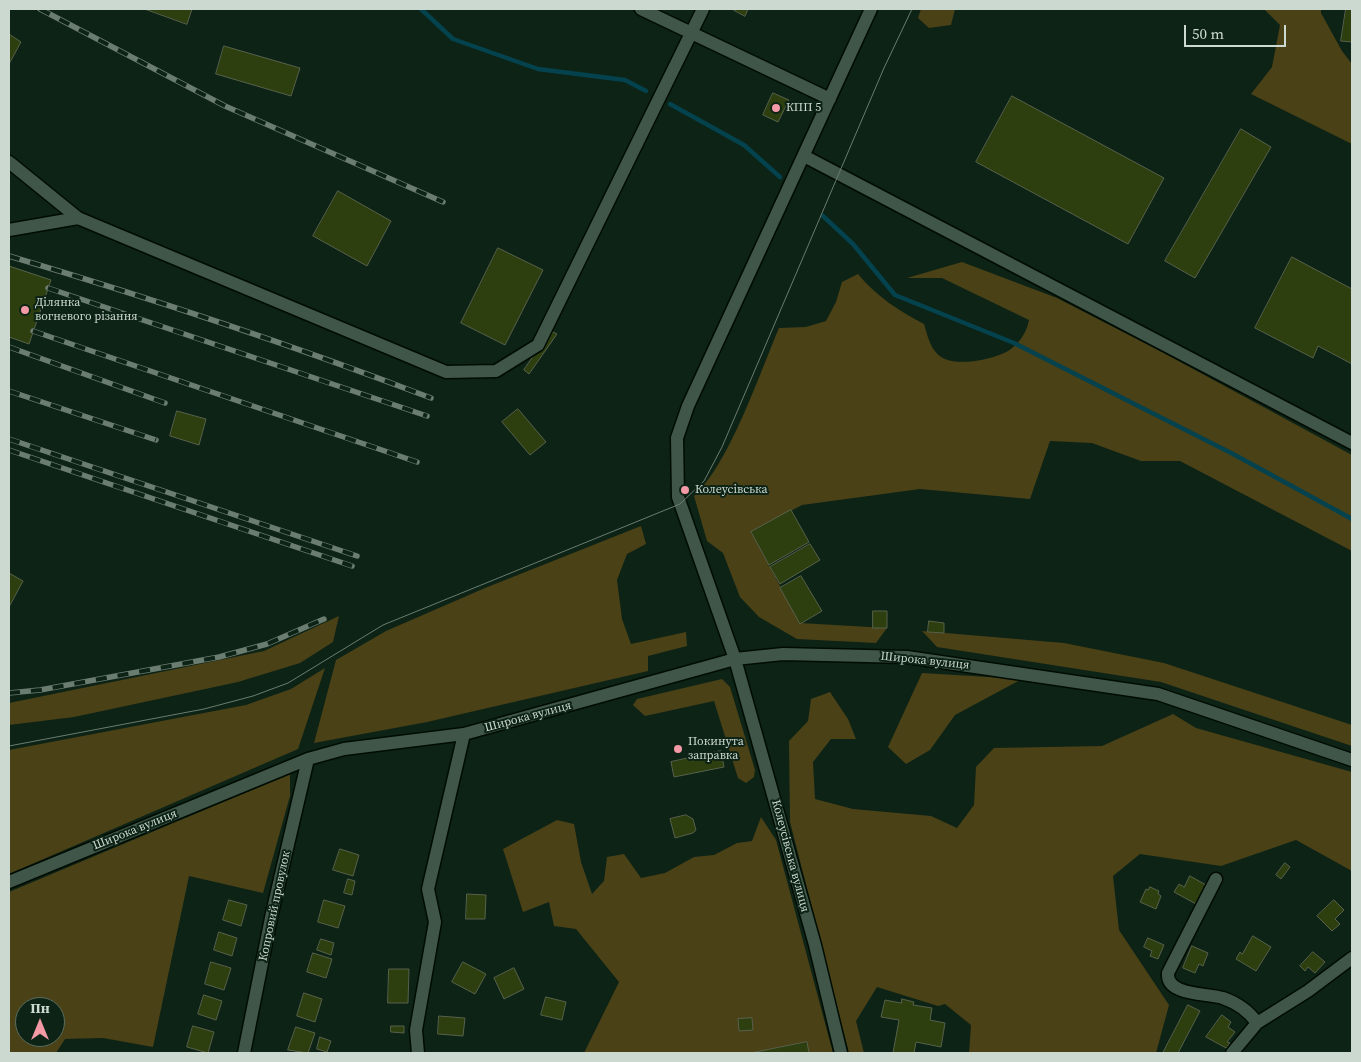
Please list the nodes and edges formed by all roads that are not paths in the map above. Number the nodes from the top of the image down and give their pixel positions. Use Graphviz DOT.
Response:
graph roads {
  1 [pos="641,9"];
  2 [pos="703,9"];
  3 [pos="871,9"];
  4 [pos="690,34"];
  5 [pos="830,99"];
  6 [pos="804,156"];
  7 [pos="10,168"];
  8 [pos="78,218"];
  9 [pos="9,230"];
  10 [pos="1352,444"];
  11 [pos="735,659"];
  12 [pos="464,734"];
  13 [pos="308,759"];
  14 [pos="1352,760"];
  15 [pos="1216,880"];
  16 [pos="9,882"];
  17 [pos="1352,958"];
  18 [pos="1257,1023"];
  19 [pos="244,1053"];
  20 [pos="418,1053"];
  21 [pos="841,1053"];
  22 [pos="1232,1053"];
  1 -- 4 [label="street"];
  2 -- 4 [label="street"];
  3 -- 5 [label="street, Колеусівська вулиця"];
  4 -- 5 [label="street"];
  4 -- 8 [label="street"];
  5 -- 6 [label="street, Колеусівська вулиця"];
  6 -- 10 [label="street"];
  6 -- 11 [label="street, Колеусівська вулиця"];
  7 -- 8 [label="street"];
  8 -- 9 [label="street"];
  11 -- 12 [label="street, Широка вулиця"];
  11 -- 14 [label="street, Широка вулиця"];
  11 -- 21 [label="street, Колеусівська вулиця"];
  12 -- 13 [label="street, Широка вулиця"];
  12 -- 20 [label="street"];
  13 -- 16 [label="street, Широка вулиця"];
  13 -- 19 [label="street, Копровий провулок"];
  15 -- 18 [label="street"];
  17 -- 18 [label="street"];
  18 -- 22 [label="street"];
}
